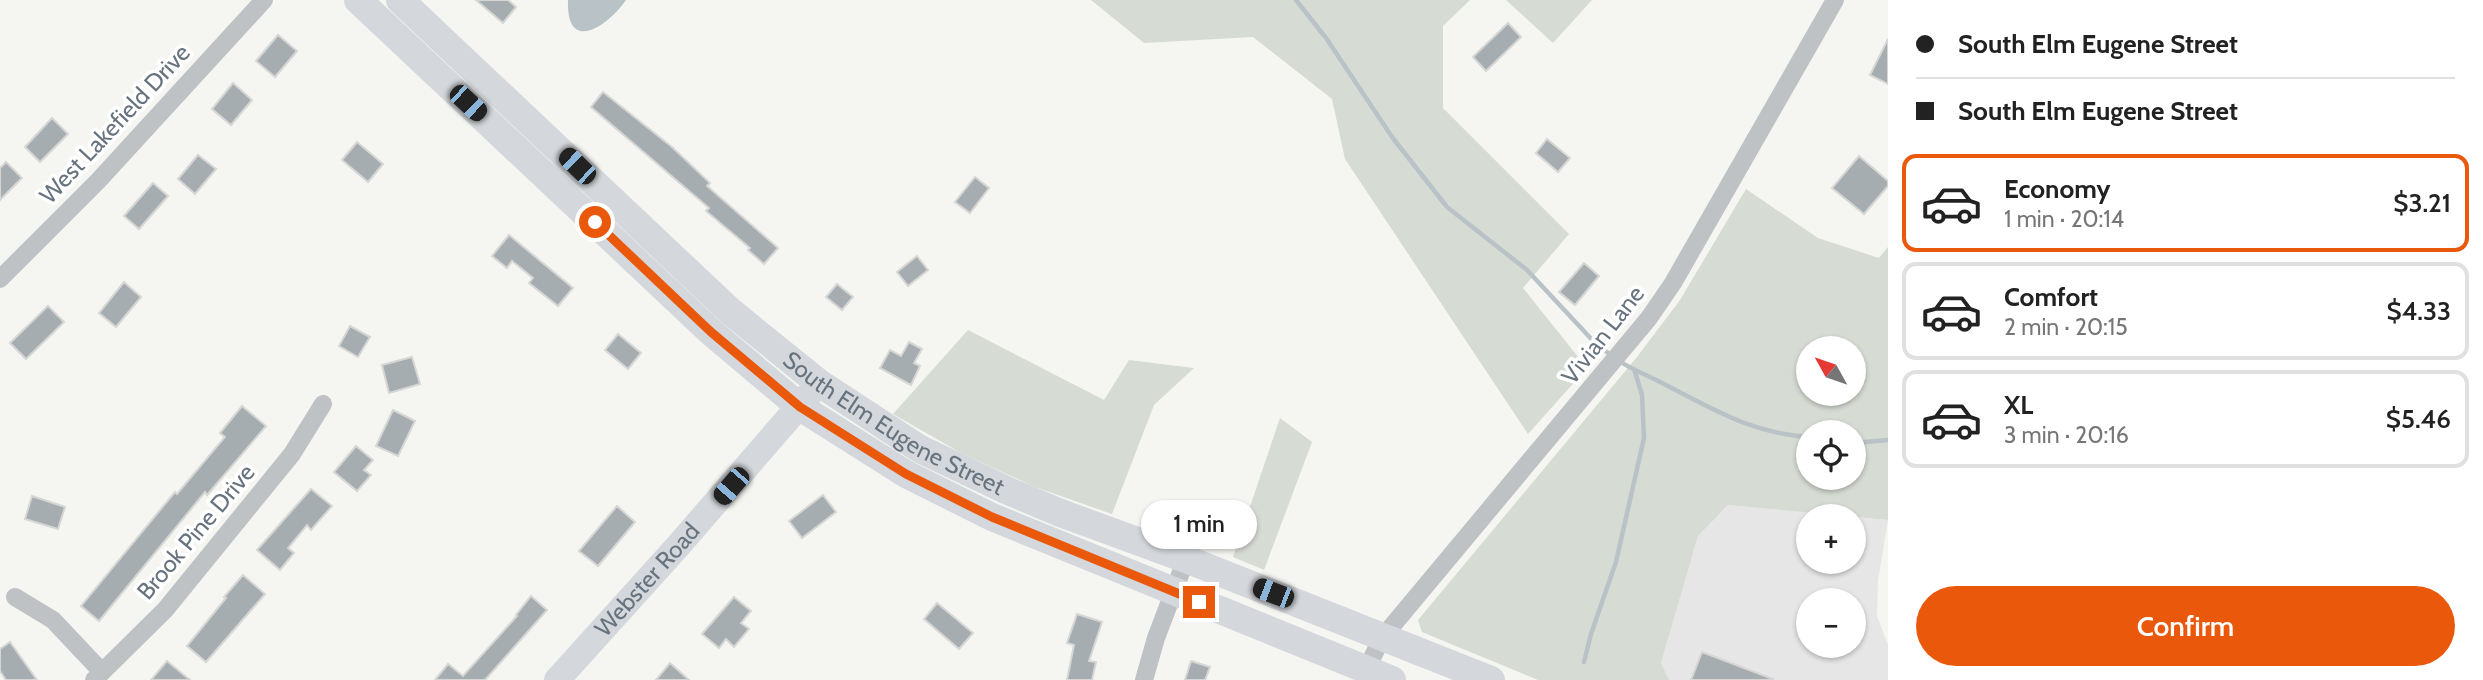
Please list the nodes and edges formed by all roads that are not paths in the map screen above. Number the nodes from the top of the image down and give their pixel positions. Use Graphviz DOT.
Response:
graph roads {
  1 [pos="264,0"];
  2 [pos="358,0"];
  3 [pos="400,0"];
  4 [pos="1835,0"];
  5 [pos="0,279"];
  6 [pos="819,383"];
  7 [pos="323,404"];
  8 [pos="800,407"];
  9 [pos="1186,559"];
  10 [pos="1174,592"];
  11 [pos="15,597"];
  12 [pos="1382,638"];
  13 [pos="1379,675"];
  14 [pos="98,676"];
  15 [pos="557,680"];
  16 [pos="1144,680"];
  17 [pos="1490,680"];
  1 -- 5 [label="street, West Lakefield Drive"];
  2 -- 8 [label="main road, South Elm Eugene Street"];
  3 -- 6 [label="main road, South Elm Eugene Street"];
  4 -- 12 [label="street, Vivian Lane"];
  6 -- 8 [label="street, Webster Road"];
  6 -- 9 [label="main road, South Elm Eugene Street"];
  7 -- 14 [label="street, Brook Pine Drive"];
  8 -- 10 [label="main road, South Elm Eugene Street"];
  8 -- 15 [label="street, Webster Road"];
  9 -- 10 [label="street"];
  9 -- 12 [label="main road, South Elm Eugene Street"];
  10 -- 13 [label="main road, South Elm Eugene Street"];
  10 -- 16 [label="street"];
  11 -- 14 [label="street"];
  12 -- 13 [label="street, Vivian Lane"];
  12 -- 17 [label="main road, South Elm Eugene Street"];
}
